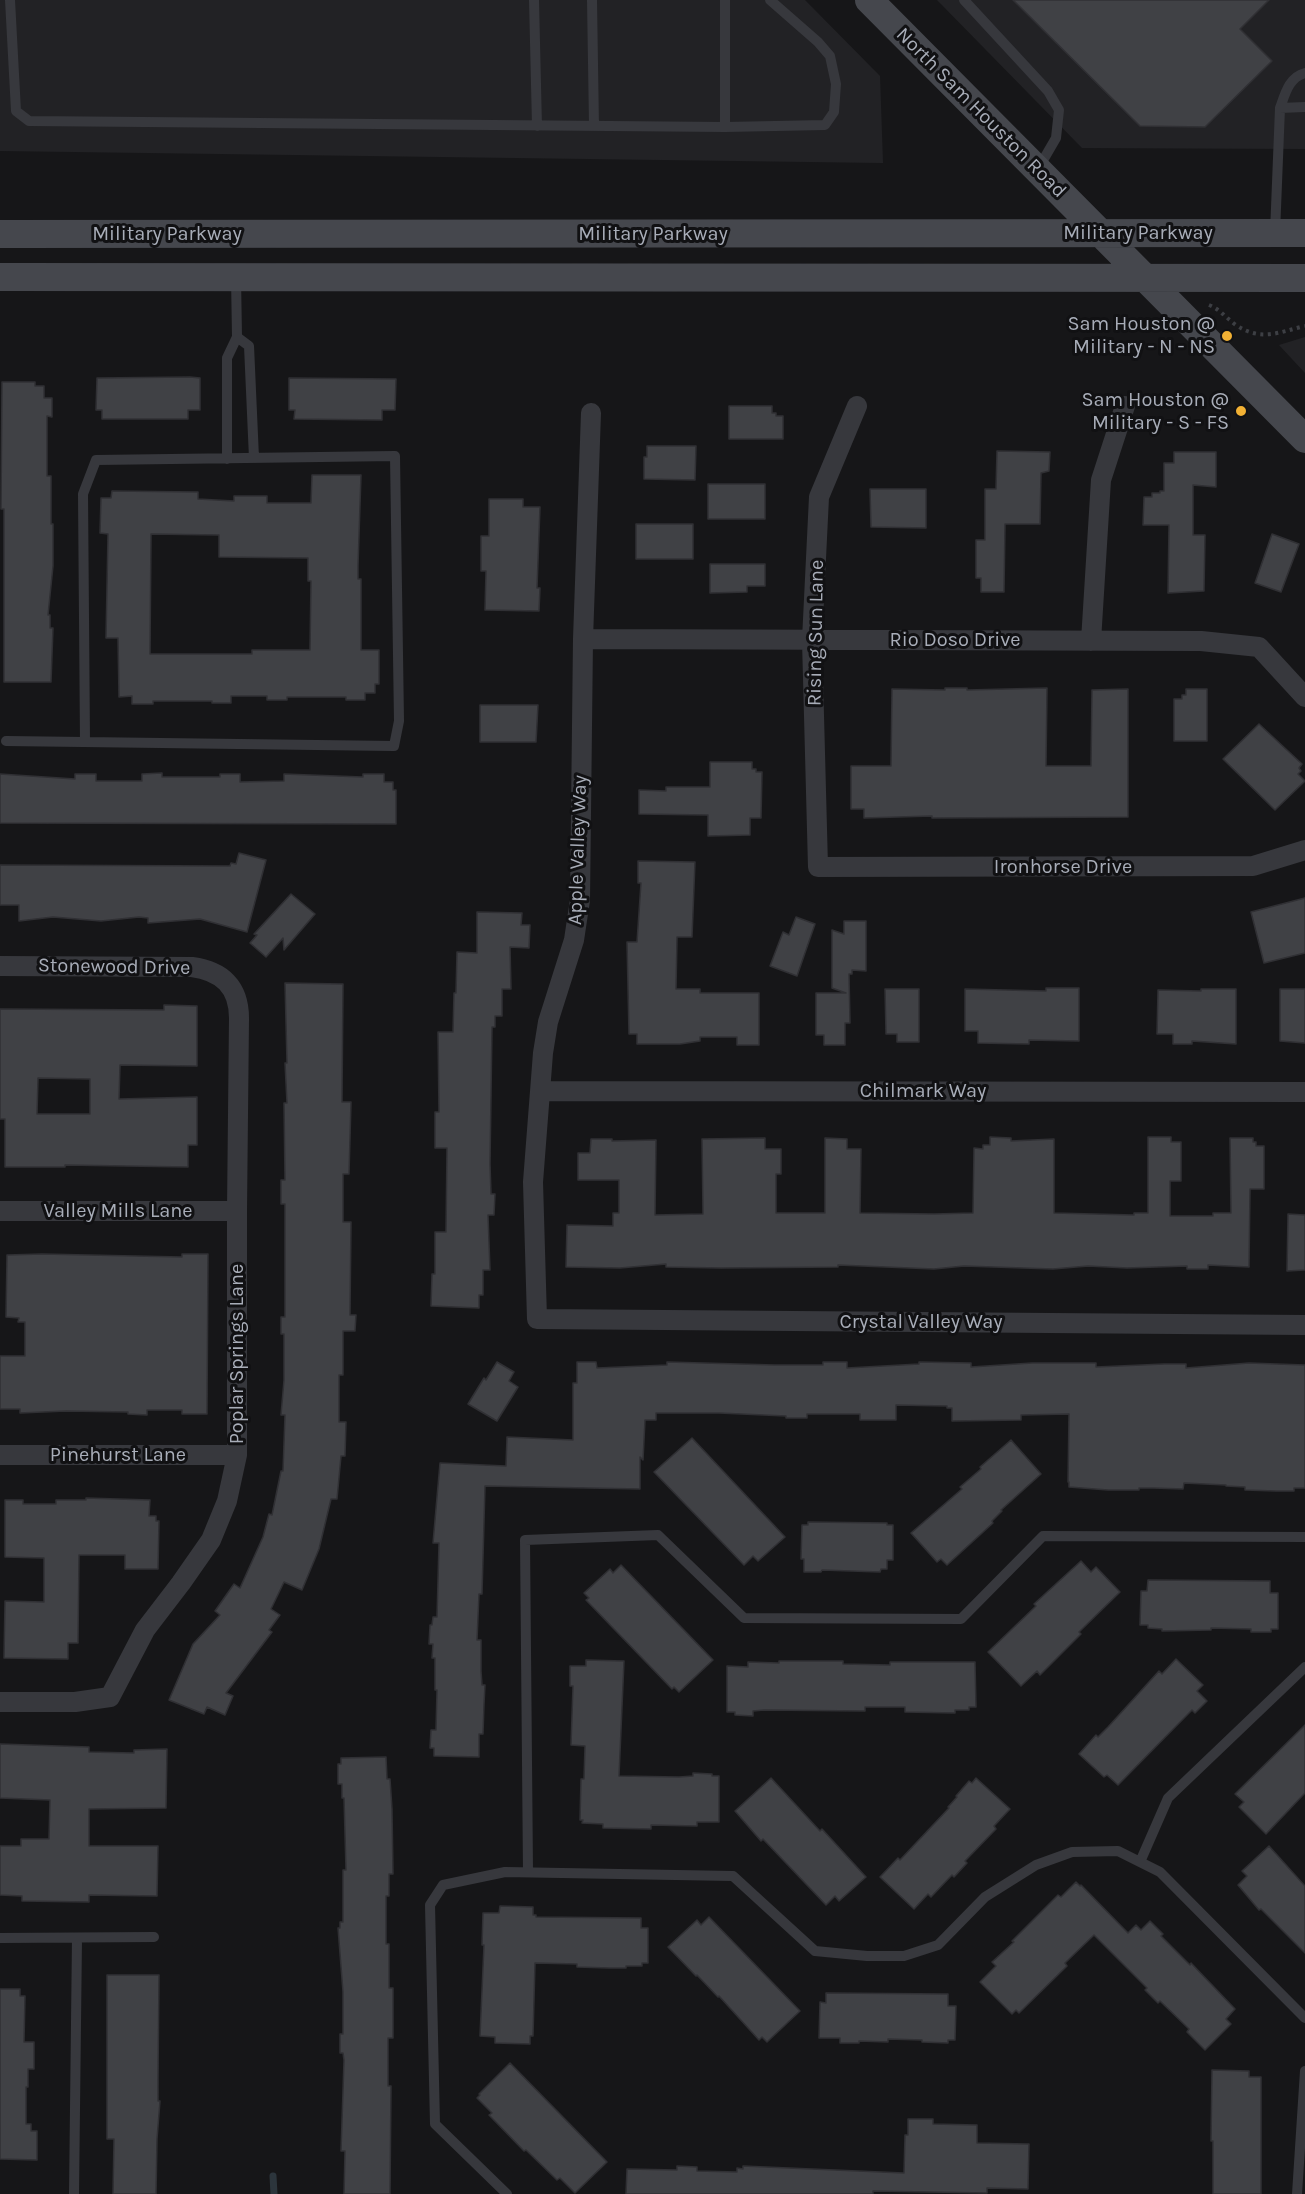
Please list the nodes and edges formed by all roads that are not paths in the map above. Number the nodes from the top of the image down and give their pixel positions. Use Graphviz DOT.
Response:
graph roads {
  1 [pos="10,0"];
  2 [pos="534,0"];
  3 [pos="592,0"];
  4 [pos="725,0"];
  5 [pos="770,0"];
  6 [pos="869,0"];
  7 [pos="964,0"];
  8 [pos="1305,73"];
  9 [pos="1305,107"];
  10 [pos="1280,108"];
  11 [pos="537,126"];
  12 [pos="594,126"];
  13 [pos="725,127"];
  14 [pos="1038,170"];
  15 [pos="1275,233"];
  16 [pos="1305,233"];
  17 [pos="0,234"];
  18 [pos="236,234"];
  19 [pos="1102,234"];
  20 [pos="0,277"];
  21 [pos="236,277"];
  22 [pos="1145,278"];
  23 [pos="1305,278"];
  24 [pos="237,337"];
  25 [pos="856,406"];
  26 [pos="1125,406"];
  27 [pos="591,413"];
  28 [pos="1305,439"];
  29 [pos="254,458"];
  30 [pos="227,459"];
  31 [pos="583,639"];
  32 [pos="812,640"];
  33 [pos="1090,641"];
  34 [pos="1305,696"];
  35 [pos="6,741"];
  36 [pos="85,742"];
  37 [pos="1305,850"];
  38 [pos="818,867"];
  39 [pos="0,966"];
  40 [pos="225,980"];
  41 [pos="540,1091"];
  42 [pos="1305,1092"];
  43 [pos="0,1211"];
  44 [pos="237,1211"];
  45 [pos="537,1319"];
  46 [pos="1305,1325"];
  47 [pos="0,1455"];
  48 [pos="237,1455"];
  49 [pos="1305,1537"];
  50 [pos="1305,1667"];
  51 [pos="0,1702"];
  52 [pos="1140,1862"];
  53 [pos="528,1872"];
  54 [pos="154,1937"];
  55 [pos="0,1938"];
  56 [pos="78,1938"];
  57 [pos="1305,2018"];
  58 [pos="1305,2071"];
  59 [pos="74,2194"];
  60 [pos="507,2194"];
  61 [pos="1297,2194"];
  1 -- 11 [label="lane"];
  2 -- 11 [label="lane"];
  3 -- 12 [label="lane"];
  4 -- 13 [label="lane"];
  5 -- 13 [label="lane"];
  6 -- 14 [label="main road, North Sam Houston Road"];
  7 -- 14 [label="lane"];
  8 -- 10 [label="lane"];
  9 -- 10 [label="lane"];
  10 -- 15 [label="lane"];
  11 -- 12 [label="lane"];
  12 -- 13 [label="lane"];
  14 -- 19 [label="main road, North Sam Houston Road"];
  15 -- 16 [label="main road, Military Parkway"];
  15 -- 19 [label="main road, Military Parkway"];
  17 -- 18 [label="main road, Military Parkway"];
  18 -- 19 [label="main road, Military Parkway"];
  18 -- 21 [label="main road"];
  19 -- 22 [label="main road, North Sam Houston Road"];
  20 -- 21 [label="main road"];
  21 -- 22 [label="main road"];
  21 -- 24 [label="lane"];
  22 -- 23 [label="main road"];
  22 -- 28 [label="main road, North Sam Houston Road"];
  24 -- 29 [label="lane"];
  24 -- 30 [label="lane"];
  25 -- 32 [label="street, Rising Sun Lane"];
  26 -- 33 [label="street"];
  27 -- 31 [label="street, Apple Valley Way"];
  29 -- 30 [label="lane"];
  29 -- 36 [label="lane"];
  30 -- 36 [label="lane"];
  31 -- 32 [label="street, Rio Doso Drive"];
  31 -- 41 [label="street, Apple Valley Way"];
  32 -- 33 [label="street, Rio Doso Drive"];
  32 -- 38 [label="street, Rising Sun Lane"];
  33 -- 34 [label="street, Rio Doso Drive"];
  35 -- 36 [label="lane"];
  37 -- 38 [label="street, Ironhorse Drive"];
  39 -- 40 [label="street, Stonewood Drive"];
  40 -- 44 [label="street, Poplar Springs Lane"];
  41 -- 42 [label="street, Chilmark Way"];
  41 -- 45 [label="street, Apple Valley Way"];
  43 -- 44 [label="street, Valley Mills Lane"];
  44 -- 48 [label="street, Poplar Springs Lane"];
  45 -- 46 [label="street, Crystal Valley Way"];
  47 -- 48 [label="street, Pinehurst Lane"];
  48 -- 51 [label="street, Poplar Springs Lane"];
  49 -- 53 [label="lane"];
  50 -- 52 [label="lane"];
  52 -- 53 [label="lane"];
  52 -- 57 [label="lane"];
  53 -- 60 [label="lane"];
  54 -- 56 [label="lane"];
  55 -- 56 [label="lane"];
  56 -- 59 [label="lane"];
  58 -- 61 [label="lane"];
}
